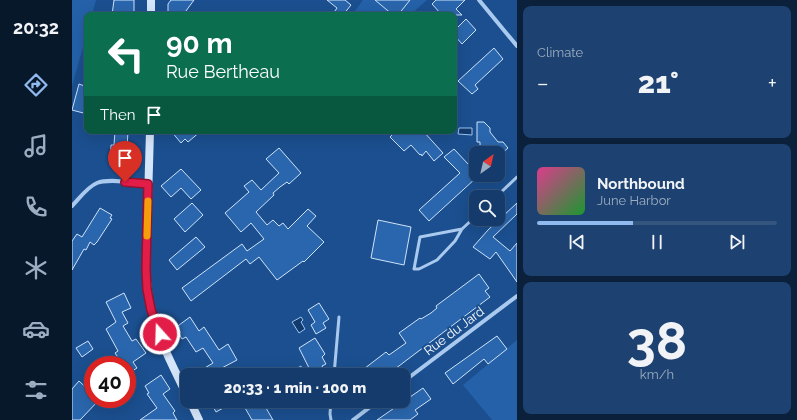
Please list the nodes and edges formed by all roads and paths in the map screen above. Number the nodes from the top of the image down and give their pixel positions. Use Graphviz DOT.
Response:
graph roads {
  1 [pos="150,0"];
  2 [pos="479,0"];
  3 [pos="151,12"];
  4 [pos="517,46"];
  5 [pos="150,134"];
  6 [pos="517,177"];
  7 [pos="148,184"];
  8 [pos="503,190"];
  9 [pos="72,206"];
  10 [pos="469,222"];
  11 [pos="462,229"];
  12 [pos="517,296"];
  13 [pos="340,317"];
  14 [pos="335,368"];
  15 [pos="410,377"];
  16 [pos="180,382"];
  17 [pos="193,408"];
  18 [pos="330,408"];
  19 [pos="369,408"];
  20 [pos="199,420"];
  21 [pos="331,420"];
  22 [pos="353,420"];
  1 -- 3 [label="street"];
  2 -- 4 [label="street"];
  5 -- 7 [label="street"];
  6 -- 8 [label="lane"];
  7 -- 9 [label="street"];
  7 -- 16 [label="street"];
  10 -- 11 [label="lane"];
  11 -- 11 [label="lane"];
  12 -- 15 [label="street, Rue du Jard"];
  13 -- 14 [label="lane"];
  17 -- 20 [label="street"];
  18 -- 21 [label="lane"];
  19 -- 22 [label="street"];
}
